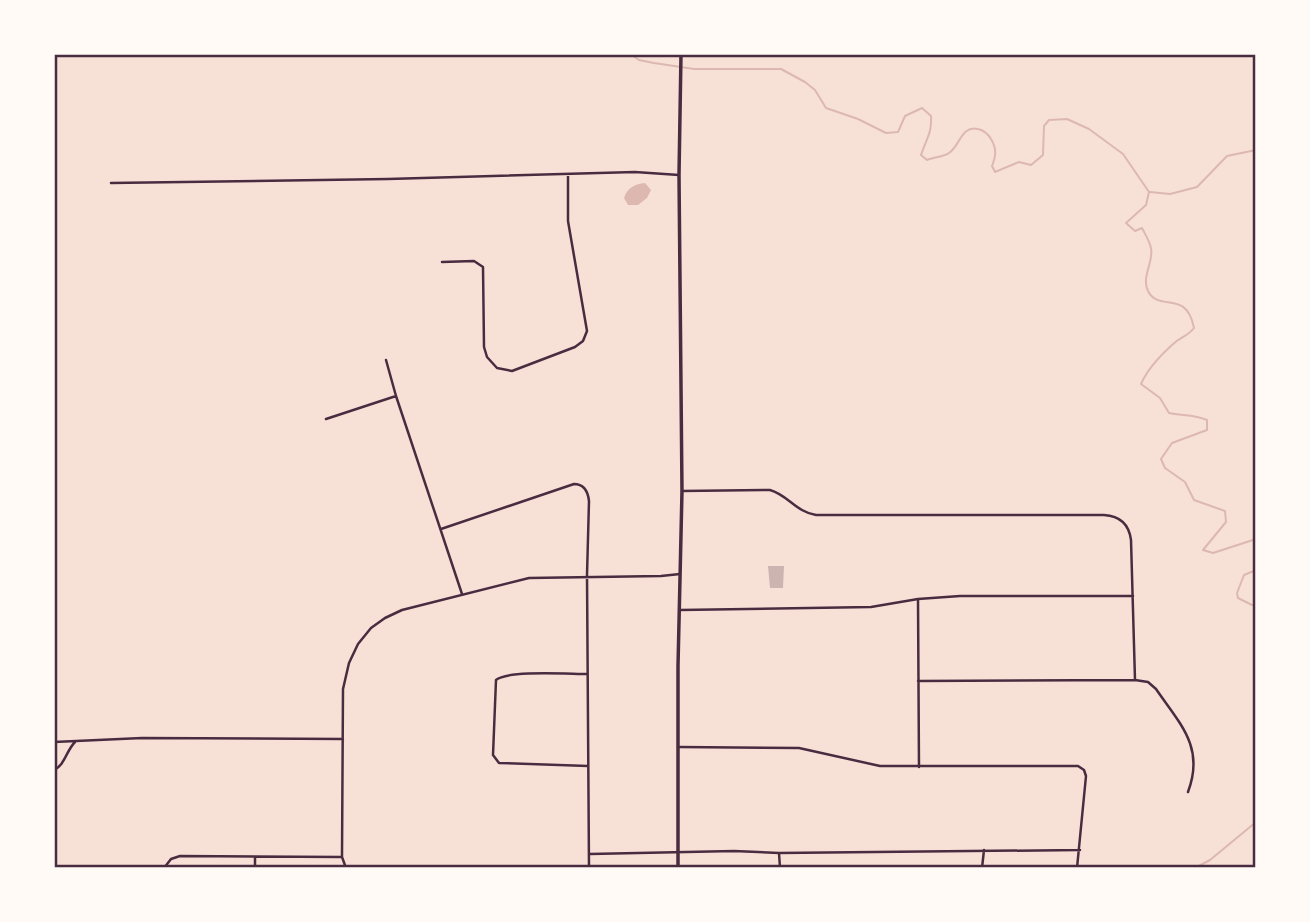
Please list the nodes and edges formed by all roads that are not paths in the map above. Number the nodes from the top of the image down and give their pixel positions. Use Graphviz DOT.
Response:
graph roads {
  1 [pos="681,56"];
  2 [pos="568,174"];
  3 [pos="679,175"];
  4 [pos="111,183"];
  5 [pos="442,262"];
  6 [pos="386,360"];
  7 [pos="396,396"];
  8 [pos="326,419"];
  9 [pos="682,491"];
  10 [pos="441,528"];
  11 [pos="680,574"];
  12 [pos="587,575"];
  13 [pos="462,594"];
  14 [pos="1133,596"];
  15 [pos="918,599"];
  16 [pos="680,610"];
  17 [pos="587,674"];
  18 [pos="1135,680"];
  19 [pos="918,681"];
  20 [pos="343,739"];
  21 [pos="54,742"];
  22 [pos="75,743"];
  23 [pos="679,747"];
  24 [pos="588,766"];
  25 [pos="919,767"];
  26 [pos="54,770"];
  27 [pos="1188,792"];
  28 [pos="984,850"];
  29 [pos="1080,850"];
  30 [pos="678,853"];
  31 [pos="779,853"];
  32 [pos="589,854"];
  33 [pos="342,857"];
  34 [pos="255,858"];
  35 [pos="164,868"];
  36 [pos="255,868"];
  37 [pos="346,868"];
  38 [pos="589,868"];
  39 [pos="678,868"];
  40 [pos="779,868"];
  41 [pos="982,868"];
  42 [pos="1077,868"];
  1 -- 3 [label="street"];
  2 -- 3 [label="street"];
  2 -- 4 [label="street"];
  2 -- 5 [label="street"];
  3 -- 9 [label="street"];
  6 -- 7 [label="street"];
  7 -- 8 [label="street"];
  7 -- 10 [label="street"];
  9 -- 11 [label="street"];
  9 -- 14 [label="street"];
  10 -- 12 [label="street"];
  10 -- 13 [label="street"];
  11 -- 12 [label="street"];
  11 -- 16 [label="street"];
  12 -- 13 [label="street"];
  12 -- 17 [label="street"];
  13 -- 20 [label="street"];
  14 -- 15 [label="street"];
  14 -- 18 [label="street"];
  15 -- 16 [label="street"];
  15 -- 19 [label="street"];
  16 -- 23 [label="street"];
  17 -- 24 [label="street"];
  17 -- 24 [label="street"];
  18 -- 19 [label="street"];
  18 -- 27 [label="street"];
  19 -- 25 [label="street"];
  20 -- 22 [label="street"];
  20 -- 33 [label="street"];
  21 -- 22 [label="street"];
  22 -- 26 [label="street"];
  23 -- 25 [label="street"];
  23 -- 30 [label="street"];
  24 -- 32 [label="street"];
  25 -- 29 [label="street"];
  28 -- 29 [label="street"];
  28 -- 31 [label="street"];
  28 -- 41 [label="street"];
  29 -- 42 [label="street"];
  30 -- 31 [label="street"];
  30 -- 32 [label="street"];
  30 -- 39 [label="street"];
  31 -- 40 [label="street"];
  32 -- 38 [label="street"];
  33 -- 34 [label="street"];
  33 -- 37 [label="street"];
  34 -- 35 [label="street"];
  34 -- 36 [label="street"];
}
